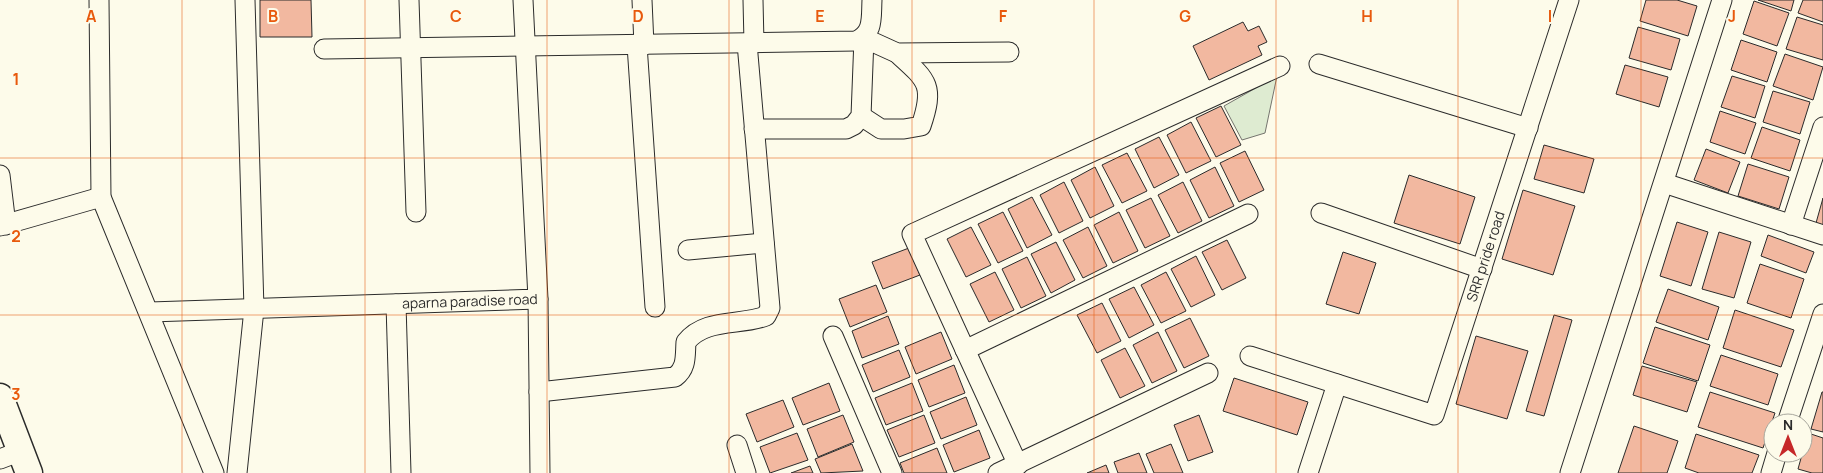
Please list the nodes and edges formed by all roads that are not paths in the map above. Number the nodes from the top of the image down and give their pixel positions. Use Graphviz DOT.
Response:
graph roads {
  1 [pos="99,0"];
  2 [pos="245,0"];
  3 [pos="409,0"];
  4 [pos="523,0"];
  5 [pos="642,0"];
  6 [pos="753,0"];
  7 [pos="872,0"];
  8 [pos="1722,0"];
  9 [pos="1566,1"];
  10 [pos="864,38"];
  11 [pos="751,43"];
  12 [pos="640,45"];
  13 [pos="525,47"];
  14 [pos="410,48"];
  15 [pos="324,49"];
  16 [pos="1009,52"];
  17 [pos="897,53"];
  18 [pos="1320,64"];
  19 [pos="1280,66"];
  20 [pos="861,116"];
  21 [pos="1823,127"];
  22 [pos="1528,128"];
  23 [pos="754,129"];
  24 [pos="0,174"];
  25 [pos="1664,183"];
  26 [pos="101,197"];
  27 [pos="416,212"];
  28 [pos="1321,212"];
  29 [pos="1248,214"];
  30 [pos="3,225"];
  31 [pos="1791,225"];
  32 [pos="1823,235"];
  33 [pos="764,243"];
  34 [pos="688,250"];
  35 [pos="1482,269"];
  36 [pos="538,299"];
  37 [pos="396,304"];
  38 [pos="655,307"];
  39 [pos="254,308"];
  40 [pos="150,312"];
  41 [pos="1823,314"];
  42 [pos="833,336"];
  43 [pos="965,350"];
  44 [pos="1250,356"];
  45 [pos="1208,373"];
  46 [pos="1337,384"];
  47 [pos="539,392"];
  48 [pos="0,397"];
  49 [pos="1790,413"];
  50 [pos="736,445"];
  51 [pos="11,460"];
  52 [pos="1018,465"];
  53 [pos="214,473"];
  54 [pos="237,473"];
  55 [pos="400,473"];
  56 [pos="540,473"];
  57 [pos="746,473"];
  58 [pos="892,473"];
  59 [pos="998,473"];
  60 [pos="1308,473"];
  61 [pos="1570,473"];
  1 -- 26 [label="street"];
  2 -- 39 [label="street"];
  3 -- 14 [label="street"];
  4 -- 13 [label="street, aparna paradise road"];
  5 -- 12 [label="street"];
  6 -- 11 [label="street"];
  7 -- 10 [label="street"];
  8 -- 25 [label="street"];
  9 -- 22 [label="street, SRR pride road"];
  10 -- 11 [label="street"];
  10 -- 17 [label="street"];
  10 -- 20 [label="street"];
  11 -- 12 [label="street"];
  11 -- 23 [label="street"];
  12 -- 13 [label="street"];
  12 -- 38 [label="street"];
  13 -- 14 [label="street"];
  13 -- 36 [label="street, aparna paradise road"];
  14 -- 15 [label="street"];
  14 -- 27 [label="street"];
  16 -- 17 [label="street"];
  17 -- 20 [label="street"];
  18 -- 22 [label="street"];
  19 -- 43 [label="street"];
  20 -- 23 [label="street"];
  21 -- 31 [label="street"];
  22 -- 35 [label="street, SRR pride road"];
  23 -- 33 [label="street"];
  24 -- 30 [label="street"];
  25 -- 31 [label="street"];
  25 -- 61 [label="street"];
  26 -- 30 [label="street"];
  26 -- 40 [label="street"];
  28 -- 35 [label="street"];
  29 -- 43 [label="street"];
  31 -- 32 [label="street"];
  33 -- 34 [label="street"];
  33 -- 47 [label="street"];
  35 -- 46 [label="street, SRR pride road"];
  36 -- 37 [label="street, aparna paradise road"];
  36 -- 47 [label="street"];
  37 -- 39 [label="street, aparna paradise road"];
  37 -- 55 [label="street"];
  39 -- 40 [label="street, aparna paradise road"];
  39 -- 54 [label="street"];
  40 -- 53 [label="street"];
  41 -- 49 [label="street"];
  42 -- 58 [label="street"];
  43 -- 52 [label="street"];
  44 -- 46 [label="street, SRR pride road"];
  45 -- 52 [label="street"];
  46 -- 60 [label="street"];
  47 -- 56 [label="street"];
  48 -- 51 [label="main road"];
  50 -- 57 [label="street"];
  52 -- 59 [label="street"];
}
